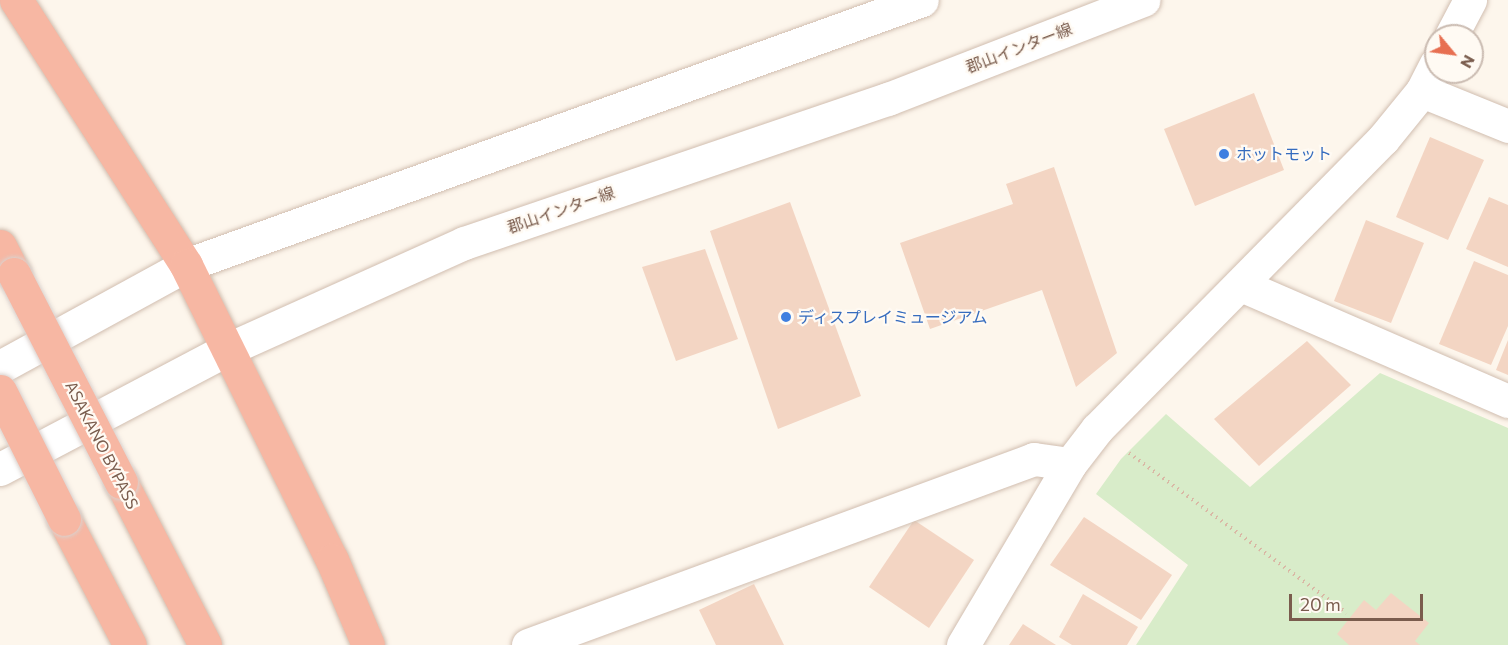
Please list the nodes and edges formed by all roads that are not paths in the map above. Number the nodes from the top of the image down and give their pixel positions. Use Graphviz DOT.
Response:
graph roads {
  1 [pos="16,0"];
  2 [pos="922,0"];
  3 [pos="1143,0"];
  4 [pos="1470,0"];
  5 [pos="1457,24"];
  6 [pos="1424,84"];
  7 [pos="1439,84"];
  8 [pos="1508,126"];
  9 [pos="7,260"];
  10 [pos="186,264"];
  11 [pos="1241,285"];
  12 [pos="226,350"];
  13 [pos="0,367"];
  14 [pos="0,391"];
  15 [pos="1508,401"];
  16 [pos="1070,464"];
  17 [pos="0,469"];
  18 [pos="130,645"];
  19 [pos="205,645"];
  20 [pos="368,645"];
  21 [pos="528,645"];
  22 [pos="963,645"];
  1 -- 10 [label="highway"];
  2 -- 10 [label="street"];
  3 -- 12 [label="street, 郡山インター線"];
  4 -- 5 [label="street"];
  6 -- 11 [label="street"];
  7 -- 8 [label="street"];
  9 -- 19 [label="highway, ASAKANO BYPASS, bridge"];
  10 -- 12 [label="highway"];
  10 -- 13 [label="street"];
  11 -- 15 [label="street"];
  11 -- 16 [label="street"];
  12 -- 17 [label="street, 郡山インター線"];
  12 -- 20 [label="highway"];
  14 -- 18 [label="highway, bridge"];
  16 -- 21 [label="street"];
  16 -- 22 [label="street"];
}
